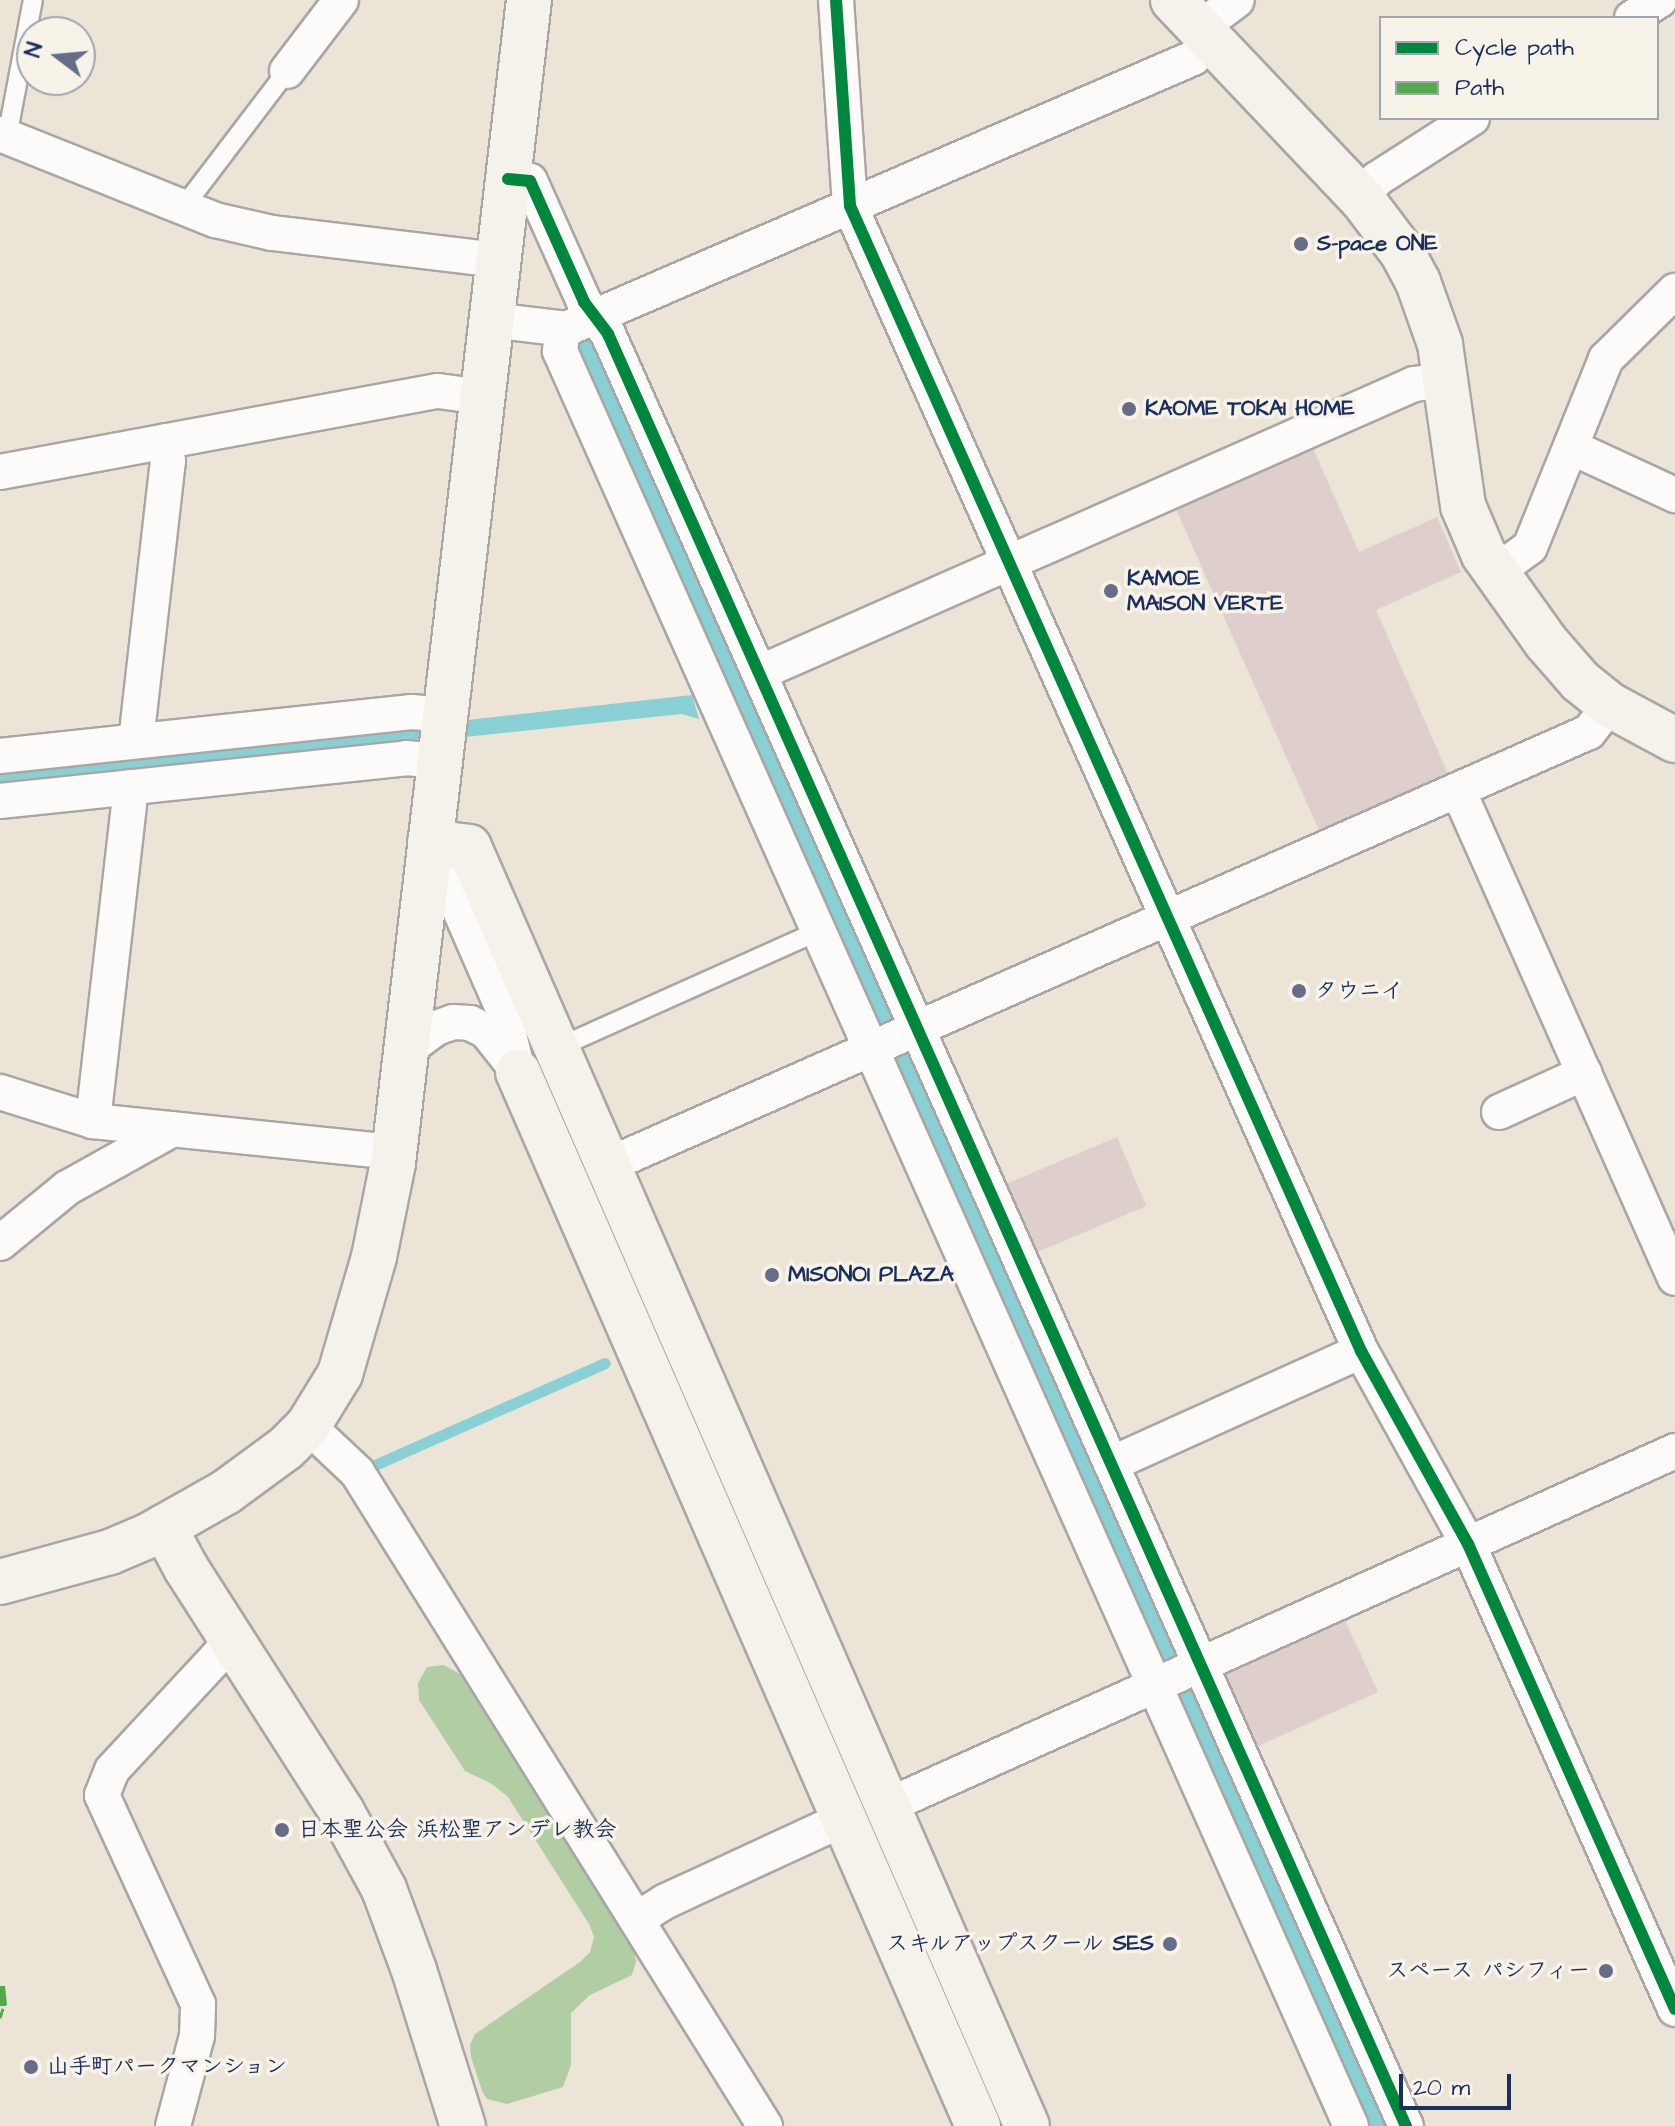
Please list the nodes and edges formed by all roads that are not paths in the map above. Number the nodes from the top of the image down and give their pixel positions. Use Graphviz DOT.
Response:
graph roads {
  1 [pos="33,0"];
  2 [pos="341,0"];
  3 [pos="529,0"];
  4 [pos="836,0"];
  5 [pos="1237,0"];
  6 [pos="1660,0"];
  7 [pos="1635,16"];
  8 [pos="1195,23"];
  9 [pos="287,71"];
  10 [pos="1469,120"];
  11 [pos="4,136"];
  12 [pos="508,179"];
  13 [pos="1359,196"];
  14 [pos="850,206"];
  15 [pos="182,209"];
  16 [pos="498,260"];
  17 [pos="1675,291"];
  18 [pos="595,317"];
  19 [pos="491,320"];
  20 [pos="563,329"];
  21 [pos="1447,380"];
  22 [pos="483,397"];
  23 [pos="165,441"];
  24 [pos="1571,447"];
  25 [pos="0,472"];
  26 [pos="1675,495"];
  27 [pos="1009,562"];
  28 [pos="1496,572"];
  29 [pos="759,673"];
  30 [pos="1610,705"];
  31 [pos="445,715"];
  32 [pos="1675,740"];
  33 [pos="136,741"];
  34 [pos="0,756"];
  35 [pos="440,761"];
  36 [pos="131,787"];
  37 [pos="1458,790"];
  38 [pos="0,801"];
  39 [pos="430,842"];
  40 [pos="1168,918"];
  41 [pos="818,931"];
  42 [pos="894,1039"];
  43 [pos="557,1048"];
  44 [pos="406,1050"];
  45 [pos="518,1072"];
  46 [pos="1584,1073"];
  47 [pos="0,1092"];
  48 [pos="1499,1112"];
  49 [pos="93,1121"];
  50 [pos="173,1129"];
  51 [pos="394,1152"];
  52 [pos="608,1165"];
  53 [pos="0,1243"];
  54 [pos="1675,1278"];
  55 [pos="1361,1351"];
  56 [pos="308,1426"];
  57 [pos="1675,1451"];
  58 [pos="1111,1464"];
  59 [pos="164,1527"];
  60 [pos="1468,1544"];
  61 [pos="0,1582"];
  62 [pos="235,1645"];
  63 [pos="1178,1675"];
  64 [pos="887,1806"];
  65 [pos="844,1819"];
  66 [pos="637,1919"];
  67 [pos="1675,2009"];
  68 [pos="173,2126"];
  69 [pos="463,2126"];
  70 [pos="765,2126"];
  71 [pos="978,2126"];
  72 [pos="1027,2126"];
  73 [pos="1351,2126"];
  74 [pos="1406,2126"];
  1 -- 11 [label="lane"];
  2 -- 9 [label="street"];
  3 -- 12 [label="street"];
  4 -- 14 [label="street"];
  5 -- 8 [label="street"];
  6 -- 7 [label="street"];
  8 -- 13 [label="street"];
  8 -- 14 [label="street"];
  9 -- 15 [label="lane"];
  10 -- 13 [label="street"];
  11 -- 15 [label="street"];
  12 -- 16 [label="street"];
  12 -- 18 [label="street"];
  13 -- 21 [label="street"];
  14 -- 18 [label="street"];
  14 -- 27 [label="street"];
  15 -- 16 [label="street"];
  16 -- 19 [label="street"];
  17 -- 24 [label="street"];
  18 -- 20 [label="street"];
  18 -- 29 [label="street"];
  19 -- 20 [label="street"];
  19 -- 22 [label="street"];
  20 -- 41 [label="street"];
  21 -- 27 [label="street"];
  21 -- 28 [label="street"];
  22 -- 23 [label="street"];
  22 -- 31 [label="street"];
  23 -- 25 [label="street"];
  23 -- 33 [label="street"];
  24 -- 26 [label="street"];
  24 -- 28 [label="street"];
  27 -- 29 [label="street"];
  27 -- 40 [label="street"];
  28 -- 30 [label="street"];
  29 -- 42 [label="street"];
  30 -- 32 [label="street"];
  30 -- 37 [label="street"];
  31 -- 33 [label="street"];
  31 -- 35 [label="street"];
  33 -- 34 [label="street"];
  35 -- 36 [label="street"];
  35 -- 39 [label="street"];
  36 -- 38 [label="street"];
  36 -- 49 [label="street"];
  37 -- 40 [label="street"];
  37 -- 46 [label="street"];
  39 -- 43 [label="street"];
  39 -- 44 [label="street"];
  39 -- 45 [label="street"];
  40 -- 42 [label="street"];
  40 -- 55 [label="street"];
  41 -- 42 [label="street"];
  41 -- 43 [label="lane"];
  42 -- 52 [label="street"];
  42 -- 58 [label="street"];
  42 -- 63 [label="street"];
  43 -- 52 [label="street"];
  44 -- 45 [label="street"];
  44 -- 51 [label="street"];
  45 -- 65 [label="street"];
  46 -- 48 [label="street"];
  46 -- 54 [label="street"];
  47 -- 49 [label="street"];
  49 -- 50 [label="street"];
  50 -- 51 [label="street"];
  50 -- 53 [label="street"];
  51 -- 56 [label="street"];
  52 -- 64 [label="street"];
  55 -- 58 [label="street"];
  55 -- 60 [label="street"];
  56 -- 59 [label="street"];
  56 -- 66 [label="street"];
  57 -- 60 [label="street"];
  58 -- 63 [label="street"];
  59 -- 61 [label="street"];
  59 -- 62 [label="street"];
  60 -- 63 [label="street"];
  60 -- 67 [label="street"];
  62 -- 68 [label="street"];
  62 -- 69 [label="street"];
  63 -- 64 [label="street"];
  63 -- 73 [label="street"];
  63 -- 74 [label="street"];
  64 -- 72 [label="street"];
  65 -- 66 [label="street"];
  65 -- 71 [label="street"];
  66 -- 70 [label="street"];
}
